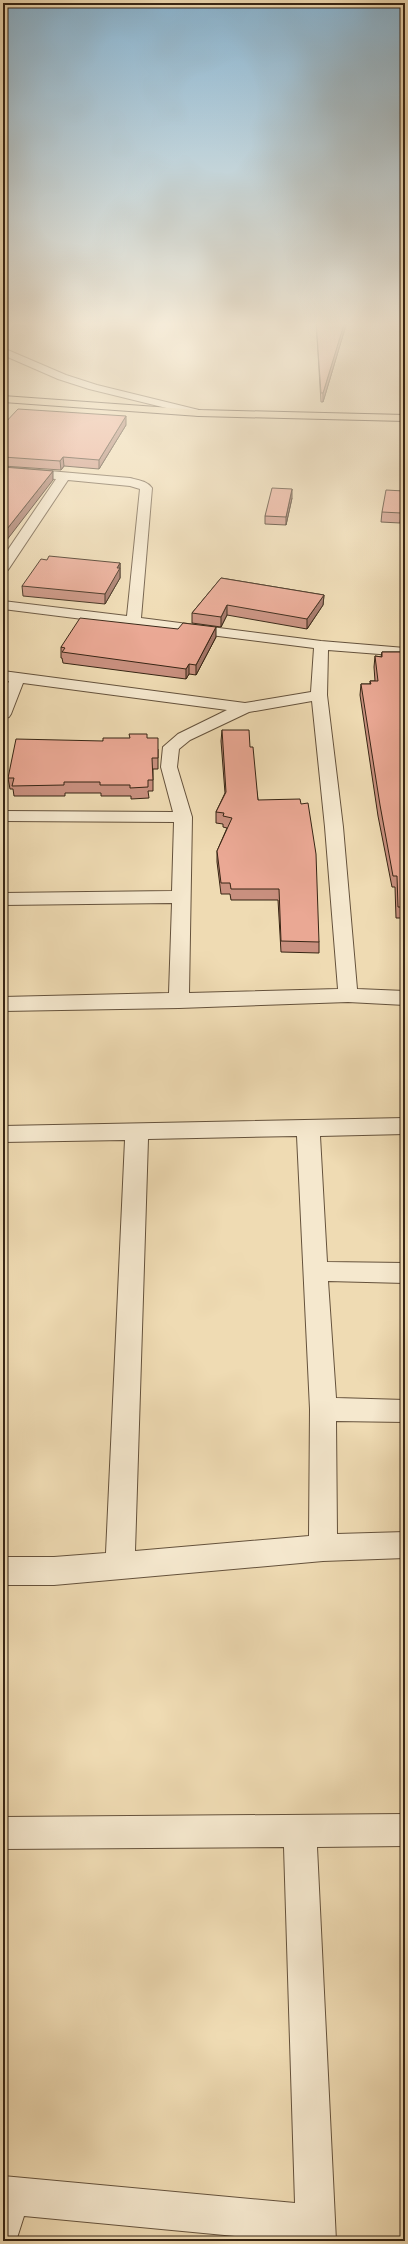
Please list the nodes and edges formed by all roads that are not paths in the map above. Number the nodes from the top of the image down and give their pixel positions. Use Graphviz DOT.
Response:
graph roads {
  1 [pos="3,471"];
  2 [pos="64,477"];
  3 [pos="3,566"];
  4 [pos="3,605"];
  5 [pos="134,622"];
  6 [pos="321,645"];
  7 [pos="405,652"];
  8 [pos="10,677"];
  9 [pos="319,695"];
  10 [pos="245,708"];
  11 [pos="3,714"];
  12 [pos="3,816"];
  13 [pos="183,817"];
  14 [pos="181,897"];
  15 [pos="3,899"];
  16 [pos="348,996"];
  17 [pos="405,998"];
  18 [pos="179,1001"];
  19 [pos="3,1004"];
  20 [pos="405,1126"];
  21 [pos="308,1127"];
  22 [pos="137,1130"];
  23 [pos="3,1134"];
  24 [pos="315,1272"];
  25 [pos="405,1273"];
  26 [pos="323,1409"];
  27 [pos="405,1411"];
  28 [pos="405,1546"];
  29 [pos="323,1548"];
  30 [pos="120,1565"];
  31 [pos="3,1571"];
  32 [pos="300,1830"];
  33 [pos="405,1830"];
  34 [pos="3,1834"];
  35 [pos="4,2205"];
  36 [pos="316,2232"];
  1 -- 2 [label="street"];
  2 -- 3 [label="street"];
  2 -- 5 [label="street"];
  4 -- 5 [label="street"];
  5 -- 6 [label="street"];
  6 -- 7 [label="street"];
  6 -- 9 [label="street"];
  8 -- 10 [label="street"];
  8 -- 11 [label="street"];
  9 -- 10 [label="street"];
  9 -- 16 [label="street"];
  10 -- 13 [label="street"];
  12 -- 13 [label="street"];
  13 -- 14 [label="street"];
  14 -- 15 [label="street"];
  14 -- 18 [label="street"];
  16 -- 17 [label="street"];
  16 -- 18 [label="street"];
  18 -- 19 [label="street"];
  20 -- 21 [label="street"];
  21 -- 22 [label="street"];
  21 -- 24 [label="street"];
  22 -- 23 [label="street"];
  22 -- 30 [label="street"];
  24 -- 25 [label="street"];
  24 -- 26 [label="street"];
  26 -- 27 [label="street"];
  26 -- 29 [label="street"];
  28 -- 29 [label="street"];
  29 -- 30 [label="street"];
  30 -- 31 [label="street"];
  32 -- 33 [label="street"];
  32 -- 34 [label="street"];
  32 -- 36 [label="street"];
  35 -- 36 [label="street"];
}
